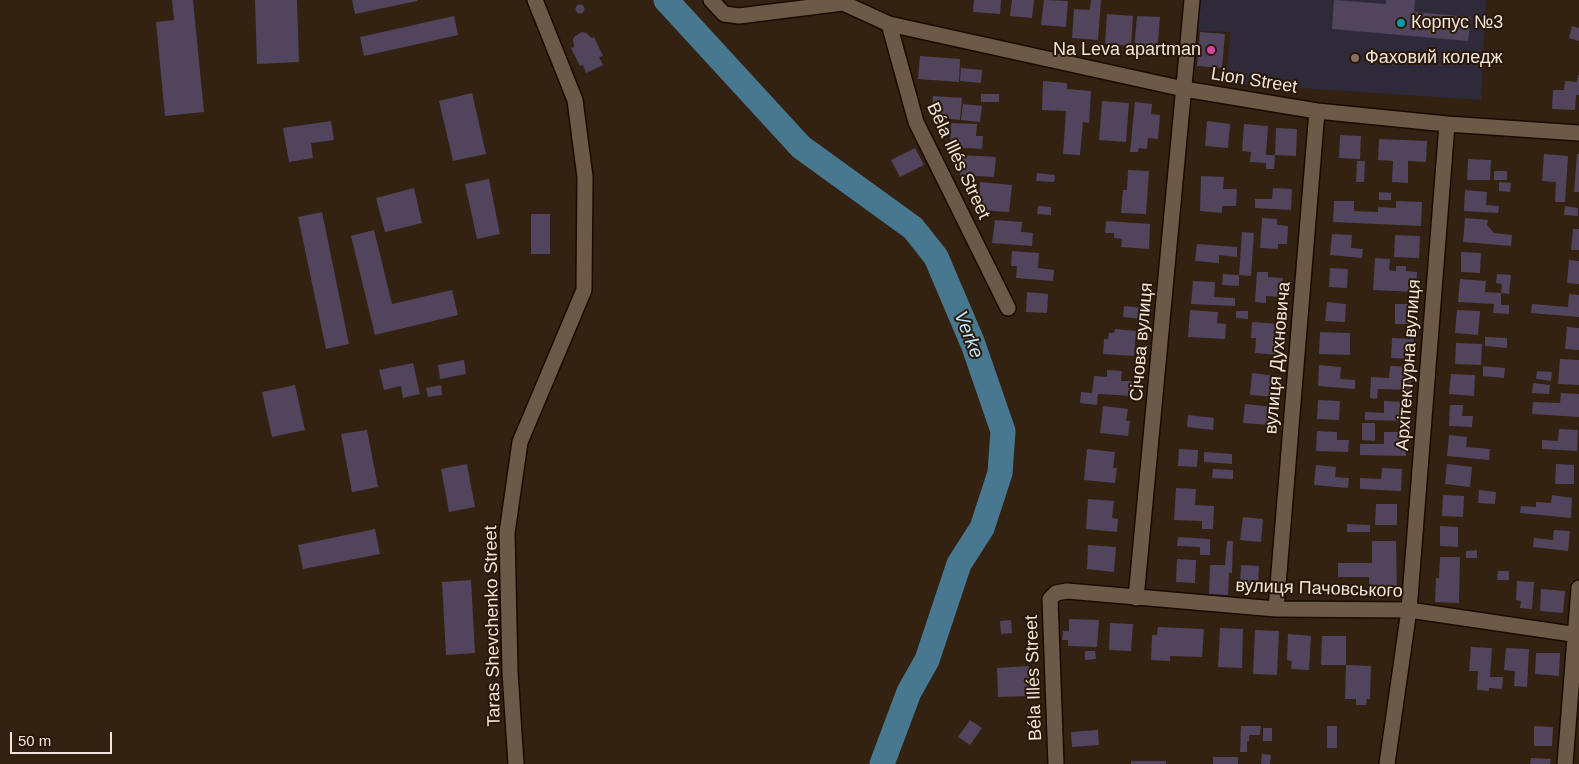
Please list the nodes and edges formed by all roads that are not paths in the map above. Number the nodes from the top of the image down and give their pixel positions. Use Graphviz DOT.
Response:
graph roads {
  1 [pos="535,0"];
  2 [pos="711,0"];
  3 [pos="1192,0"];
  4 [pos="842,1"];
  5 [pos="890,24"];
  6 [pos="1184,89"];
  7 [pos="1317,110"];
  8 [pos="1446,124"];
  9 [pos="1579,133"];
  10 [pos="1008,308"];
  11 [pos="1579,588"];
  12 [pos="1056,593"];
  13 [pos="1136,598"];
  14 [pos="1276,609"];
  15 [pos="1410,610"];
  16 [pos="1577,634"];
  17 [pos="516,764"];
  18 [pos="1056,764"];
  19 [pos="1387,764"];
  20 [pos="1565,764"];
  1 -- 17 [label="street, Taras Shevchenko Street"];
  2 -- 4 [label="street, Lion Street"];
  3 -- 6 [label="street, Січова вулиця"];
  4 -- 5 [label="street, Lion Street"];
  5 -- 6 [label="street, Lion Street"];
  5 -- 10 [label="street, Béla Illés Street"];
  6 -- 7 [label="street, Lion Street"];
  6 -- 13 [label="street, Січова вулиця"];
  7 -- 8 [label="street, Lion Street"];
  7 -- 14 [label="street, вулиця Духновича"];
  8 -- 9 [label="street, Lion Street"];
  8 -- 15 [label="street, Архітектурна вулиця"];
  11 -- 16 [label="street"];
  12 -- 13 [label="street, вулиця Пачовського"];
  12 -- 18 [label="street, Béla Illés Street"];
  13 -- 14 [label="street, вулиця Пачовського"];
  14 -- 15 [label="street, вулиця Пачовського"];
  15 -- 16 [label="street, вулиця Пачовського"];
  15 -- 19 [label="street, Архітектурна вулиця"];
  16 -- 20 [label="street"];
}
